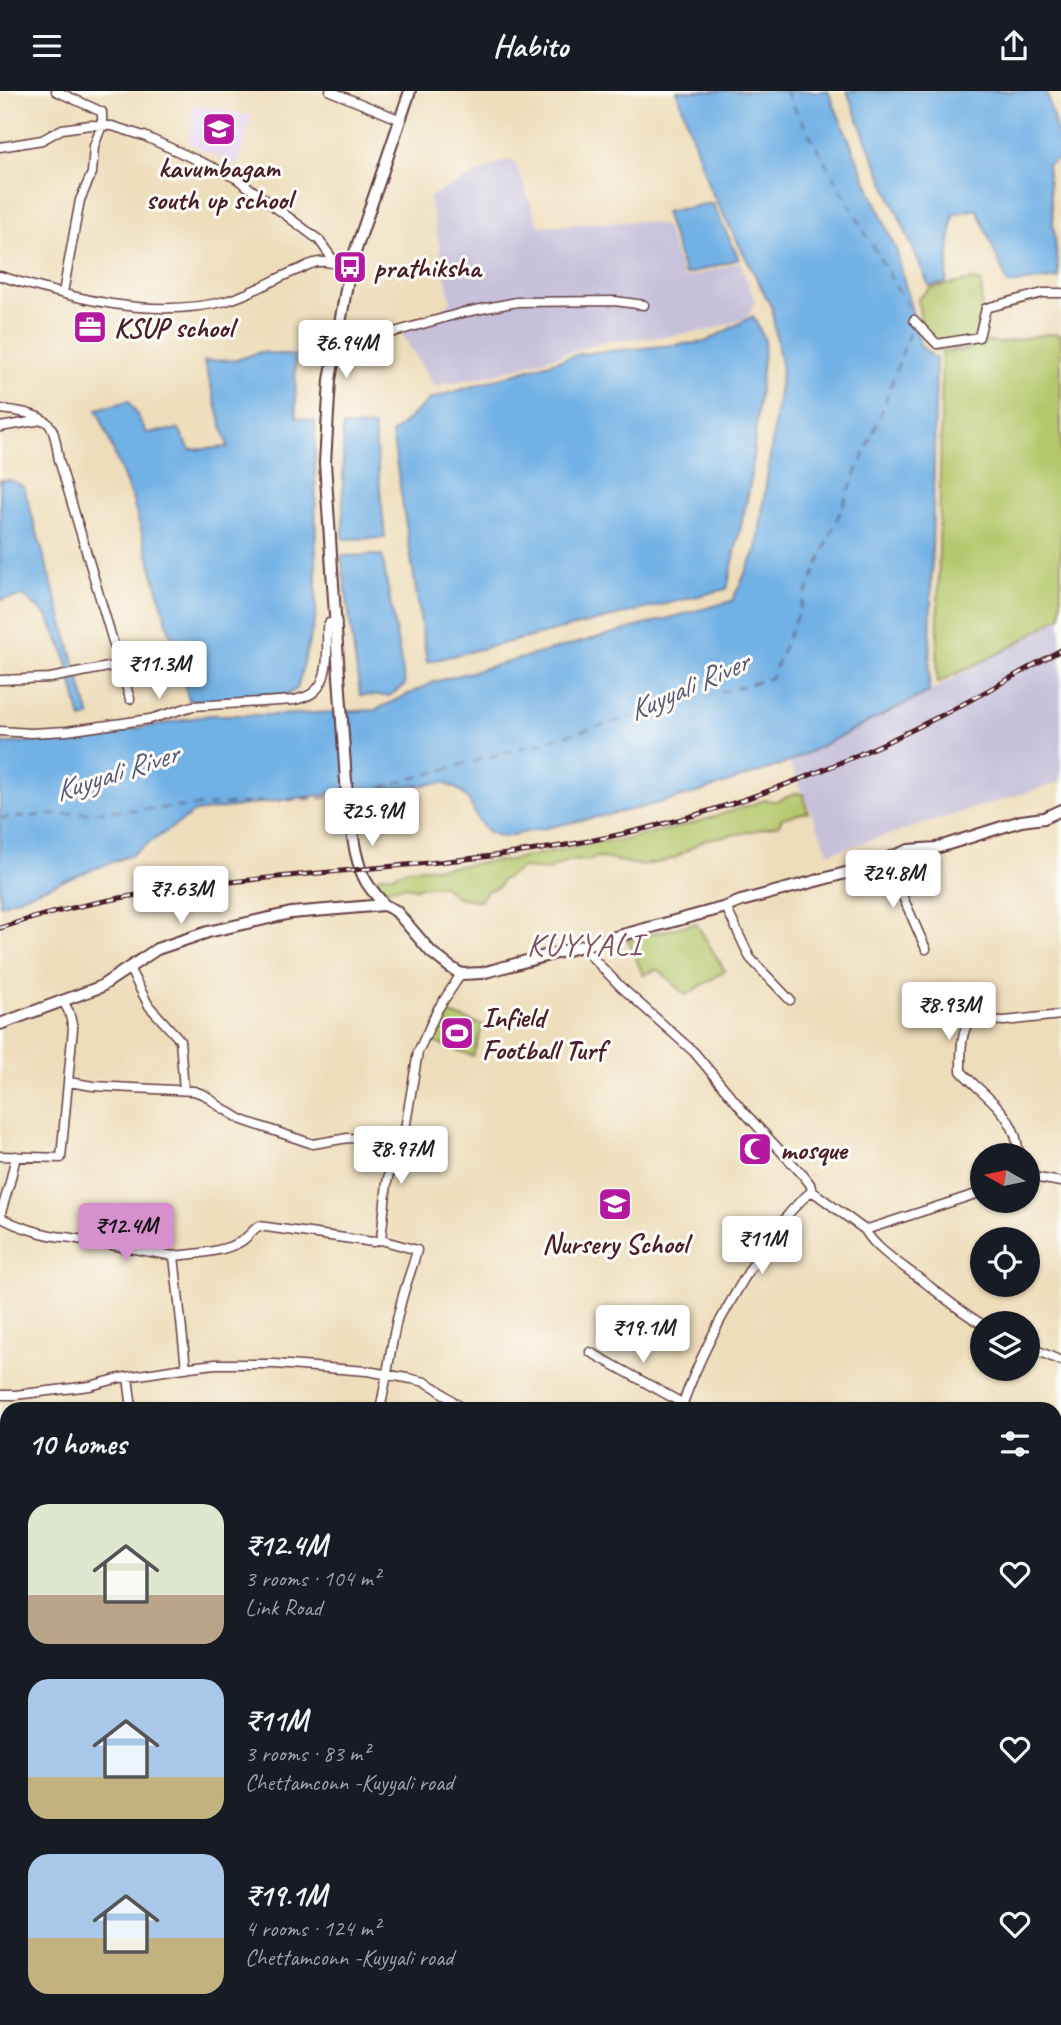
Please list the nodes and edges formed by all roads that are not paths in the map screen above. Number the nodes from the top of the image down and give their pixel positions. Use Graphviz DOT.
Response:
graph roads {
  1 [pos="56,91"];
  2 [pos="330,91"];
  3 [pos="410,91"];
  4 [pos="401,120"];
  5 [pos="102,125"];
  6 [pos="0,147"];
  7 [pos="335,264"];
  8 [pos="0,276"];
  9 [pos="346,281"];
  10 [pos="63,293"];
  11 [pos="1061,293"];
  12 [pos="644,305"];
  13 [pos="914,320"];
  14 [pos="335,349"];
  15 [pos="0,409"];
  16 [pos="43,420"];
  17 [pos="0,427"];
  18 [pos="337,623"];
  19 [pos="120,665"];
  20 [pos="0,680"];
  21 [pos="130,699"];
  22 [pos="0,731"];
  23 [pos="1061,810"];
  24 [pos="886,859"];
  25 [pos="384,905"];
  26 [pos="726,907"];
  27 [pos="582,947"];
  28 [pos="926,949"];
  29 [pos="129,968"];
  30 [pos="461,974"];
  31 [pos="790,1000"];
  32 [pos="63,1001"];
  33 [pos="1061,1015"];
  34 [pos="0,1024"];
  35 [pos="69,1082"];
  36 [pos="184,1090"];
  37 [pos="1016,1143"];
  38 [pos="394,1144"];
  39 [pos="0,1156"];
  40 [pos="16,1156"];
  41 [pos="1040,1178"];
  42 [pos="1061,1182"];
  43 [pos="812,1192"];
  44 [pos="970,1196"];
  45 [pos="0,1217"];
  46 [pos="865,1230"];
  47 [pos="381,1240"];
  48 [pos="174,1256"];
  49 [pos="970,1316"];
  50 [pos="590,1352"];
  51 [pos="1040,1352"];
  52 [pos="1061,1361"];
  53 [pos="186,1368"];
  54 [pos="388,1375"];
  55 [pos="128,1377"];
  56 [pos="0,1395"];
  57 [pos="131,1402"];
  58 [pos="382,1402"];
  59 [pos="453,1402"];
  60 [pos="675,1402"];
  61 [pos="684,1402"];
  1 -- 5 [label="street"];
  2 -- 4 [label="street"];
  3 -- 4 [label="main road"];
  4 -- 9 [label="main road"];
  5 -- 6 [label="street"];
  5 -- 7 [label="street"];
  5 -- 10 [label="street"];
  7 -- 9 [label="street"];
  7 -- 10 [label="street"];
  8 -- 10 [label="street"];
  9 -- 14 [label="main road"];
  11 -- 13 [label="street"];
  12 -- 14 [label="street"];
  14 -- 18 [label="main road"];
  15 -- 16 [label="street"];
  16 -- 17 [label="street"];
  16 -- 19 [label="street"];
  18 -- 22 [label="street"];
  18 -- 25 [label="main road"];
  19 -- 20 [label="street"];
  19 -- 21 [label="street"];
  23 -- 24 [label="main road"];
  24 -- 26 [label="main road"];
  24 -- 28 [label="street"];
  25 -- 29 [label="main road"];
  25 -- 30 [label="main road"];
  26 -- 27 [label="main road"];
  26 -- 31 [label="street"];
  27 -- 30 [label="main road"];
  27 -- 43 [label="street"];
  29 -- 32 [label="main road"];
  29 -- 36 [label="street"];
  30 -- 38 [label="street"];
  32 -- 34 [label="main road"];
  32 -- 35 [label="street"];
  33 -- 37 [label="street"];
  35 -- 36 [label="street"];
  35 -- 40 [label="street"];
  36 -- 38 [label="street"];
  38 -- 47 [label="street"];
  39 -- 40 [label="street"];
  40 -- 45 [label="street"];
  41 -- 42 [label="street"];
  43 -- 46 [label="street"];
  43 -- 61 [label="street"];
  44 -- 46 [label="street"];
  45 -- 48 [label="street"];
  46 -- 49 [label="street"];
  47 -- 48 [label="street"];
  47 -- 54 [label="street"];
  48 -- 53 [label="street"];
  50 -- 60 [label="street"];
  51 -- 52 [label="street"];
  53 -- 54 [label="street"];
  53 -- 55 [label="street"];
  54 -- 58 [label="street"];
  54 -- 59 [label="street"];
  55 -- 56 [label="street"];
  55 -- 57 [label="street"];
}
